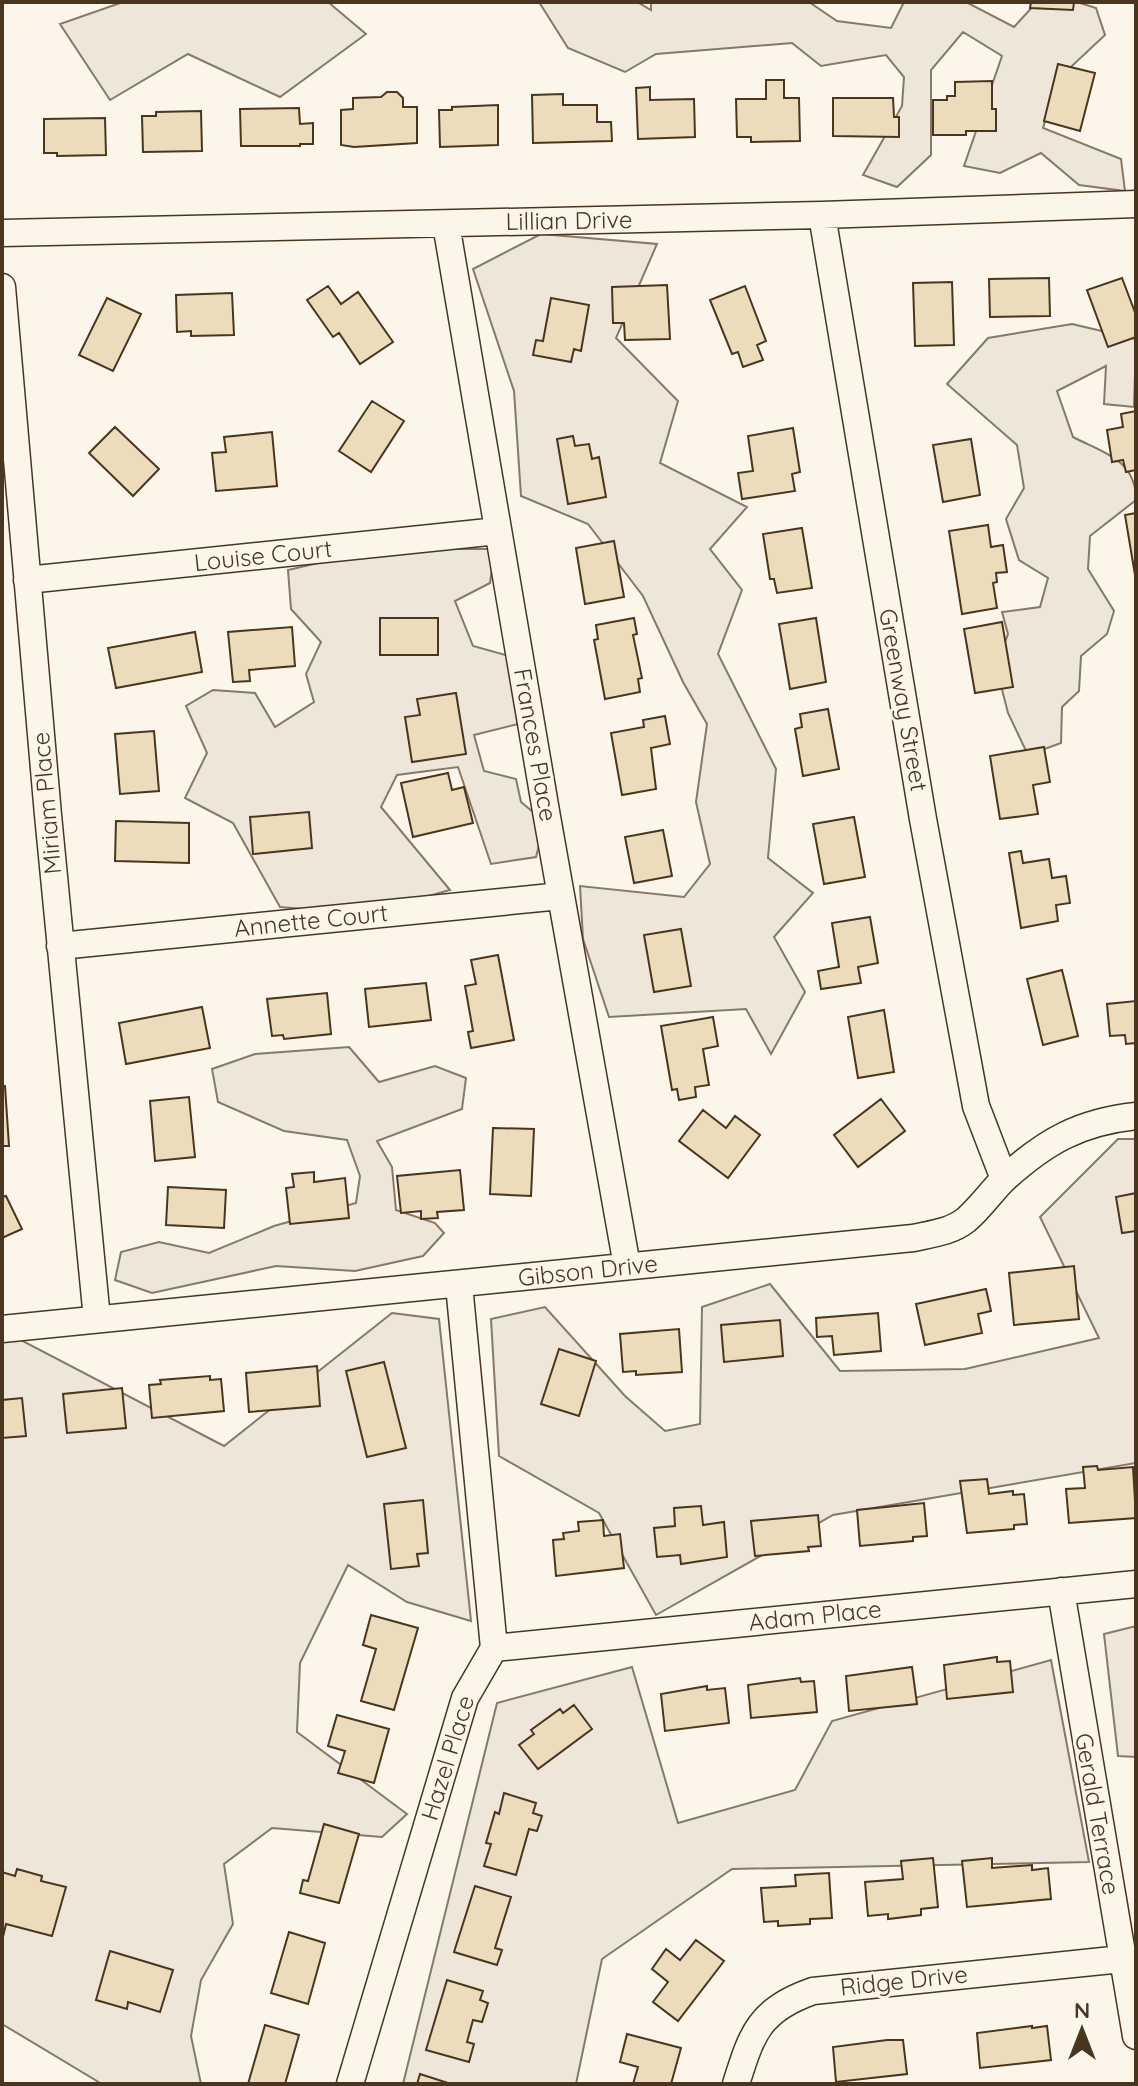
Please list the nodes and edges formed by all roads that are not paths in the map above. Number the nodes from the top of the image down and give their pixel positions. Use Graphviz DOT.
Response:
graph roads {
  1 [pos="1136,204"];
  2 [pos="822,215"];
  3 [pos="446,224"];
  4 [pos="2,233"];
  5 [pos="2,287"];
  6 [pos="498,531"];
  7 [pos="27,580"];
  8 [pos="561,896"];
  9 [pos="60,946"];
  10 [pos="1136,1116"];
  11 [pos="1004,1179"];
  12 [pos="627,1266"];
  13 [pos="459,1285"];
  14 [pos="97,1319"];
  15 [pos="2,1329"];
  16 [pos="1136,1584"];
  17 [pos="1061,1591"];
  18 [pos="494,1648"];
  19 [pos="1122,1959"];
  20 [pos="1136,2036"];
  21 [pos="350,2084"];
  22 [pos="736,2084"];
  1 -- 2 [label="street, Lillian Drive"];
  2 -- 3 [label="street, Lillian Drive"];
  2 -- 11 [label="street, Greenway Street"];
  3 -- 4 [label="street, Lillian Drive"];
  3 -- 6 [label="street, Frances Place"];
  5 -- 7 [label="street, Miriam Place"];
  6 -- 7 [label="street, Louise Court"];
  6 -- 8 [label="street, Frances Place"];
  7 -- 9 [label="street, Miriam Place"];
  8 -- 9 [label="street, Annette Court"];
  8 -- 12 [label="street, Frances Place"];
  9 -- 14 [label="street, Miriam Place"];
  10 -- 11 [label="street, Gibson Drive"];
  11 -- 12 [label="street, Gibson Drive"];
  12 -- 13 [label="street, Gibson Drive"];
  13 -- 14 [label="street, Gibson Drive"];
  13 -- 18 [label="street"];
  14 -- 15 [label="street, Gibson Drive"];
  16 -- 17 [label="street, Adam Place"];
  17 -- 18 [label="street, Adam Place"];
  17 -- 19 [label="street, Gerald Terrace"];
  18 -- 21 [label="street, Hazel Place"];
  19 -- 20 [label="street, Gerald Terrace"];
  19 -- 22 [label="street, Ridge Drive"];
}
